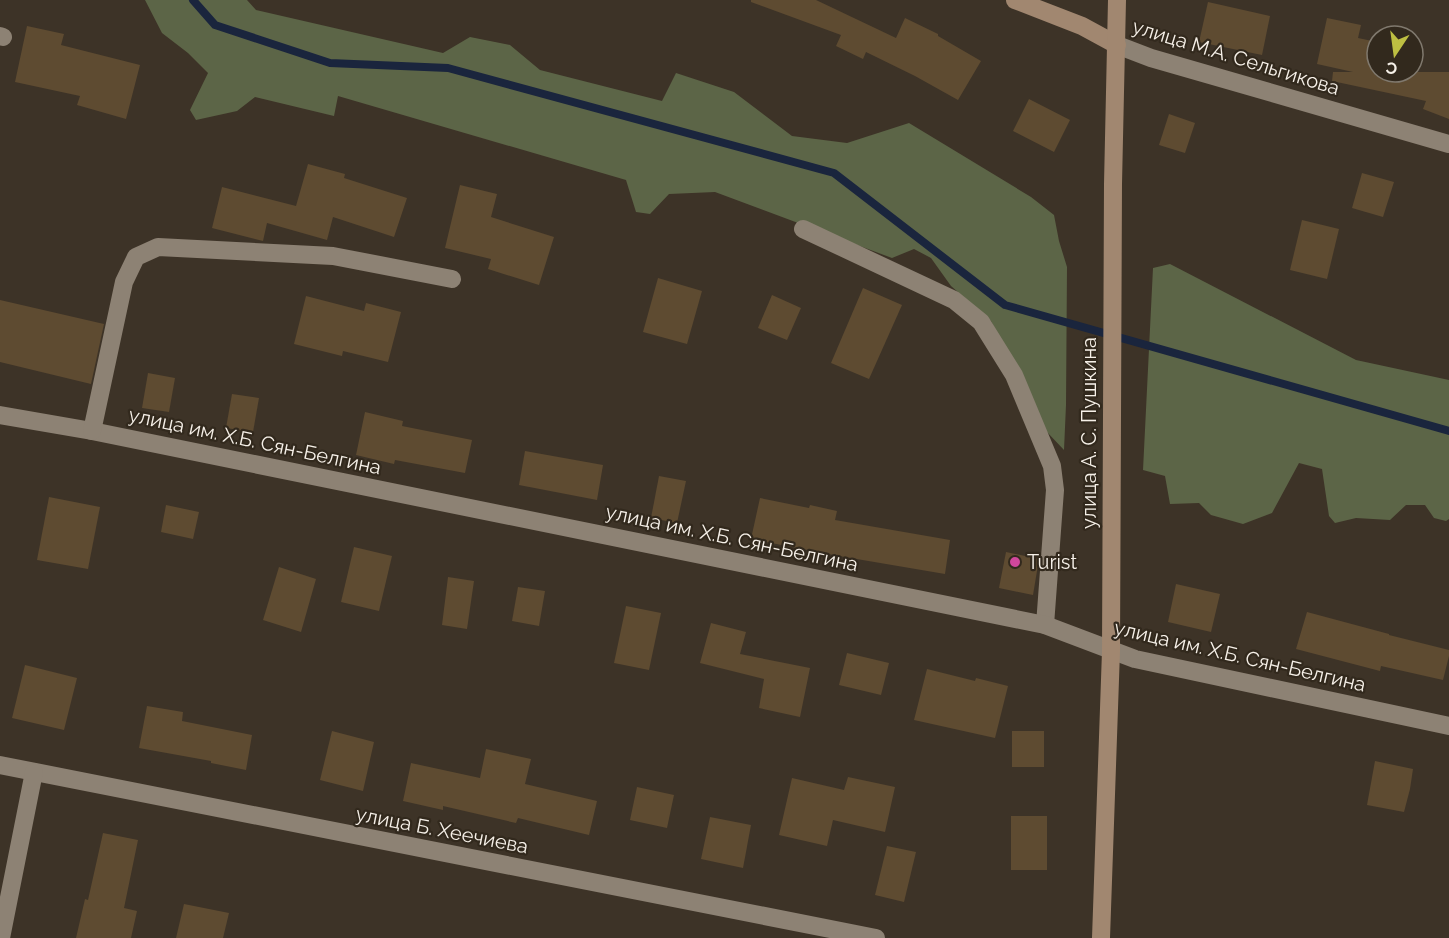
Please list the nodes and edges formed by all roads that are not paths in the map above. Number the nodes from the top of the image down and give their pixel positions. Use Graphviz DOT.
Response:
graph roads {
  1 [pos="1015,0"];
  2 [pos="1118,0"];
  3 [pos="1117,45"];
  4 [pos="1449,144"];
  5 [pos="803,229"];
  6 [pos="452,279"];
  7 [pos="0,415"];
  8 [pos="92,431"];
  9 [pos="1045,625"];
  10 [pos="1111,651"];
  11 [pos="1449,726"];
  12 [pos="0,765"];
  13 [pos="34,772"];
  14 [pos="2,938"];
  15 [pos="876,938"];
  16 [pos="1101,938"];
  1 -- 3 [label="main road, улица М.А. Сельгикова"];
  2 -- 3 [label="main road, улица А. С. Пушкина"];
  3 -- 4 [label="street, улица М.А. Сельгикова"];
  3 -- 10 [label="main road, улица А. С. Пушкина"];
  5 -- 9 [label="street"];
  6 -- 8 [label="street"];
  7 -- 8 [label="street, улица им. Х.Б. Сян-Белгина"];
  8 -- 9 [label="street, улица им. Х.Б. Сян-Белгина"];
  9 -- 10 [label="street, улица им. Х.Б. Сян-Белгина"];
  10 -- 11 [label="street, улица им. Х.Б. Сян-Белгина"];
  10 -- 16 [label="main road, улица А. С. Пушкина"];
  12 -- 13 [label="street, улица Б. Хеечиева"];
  13 -- 14 [label="street"];
  13 -- 15 [label="street, улица Б. Хеечиева"];
}
